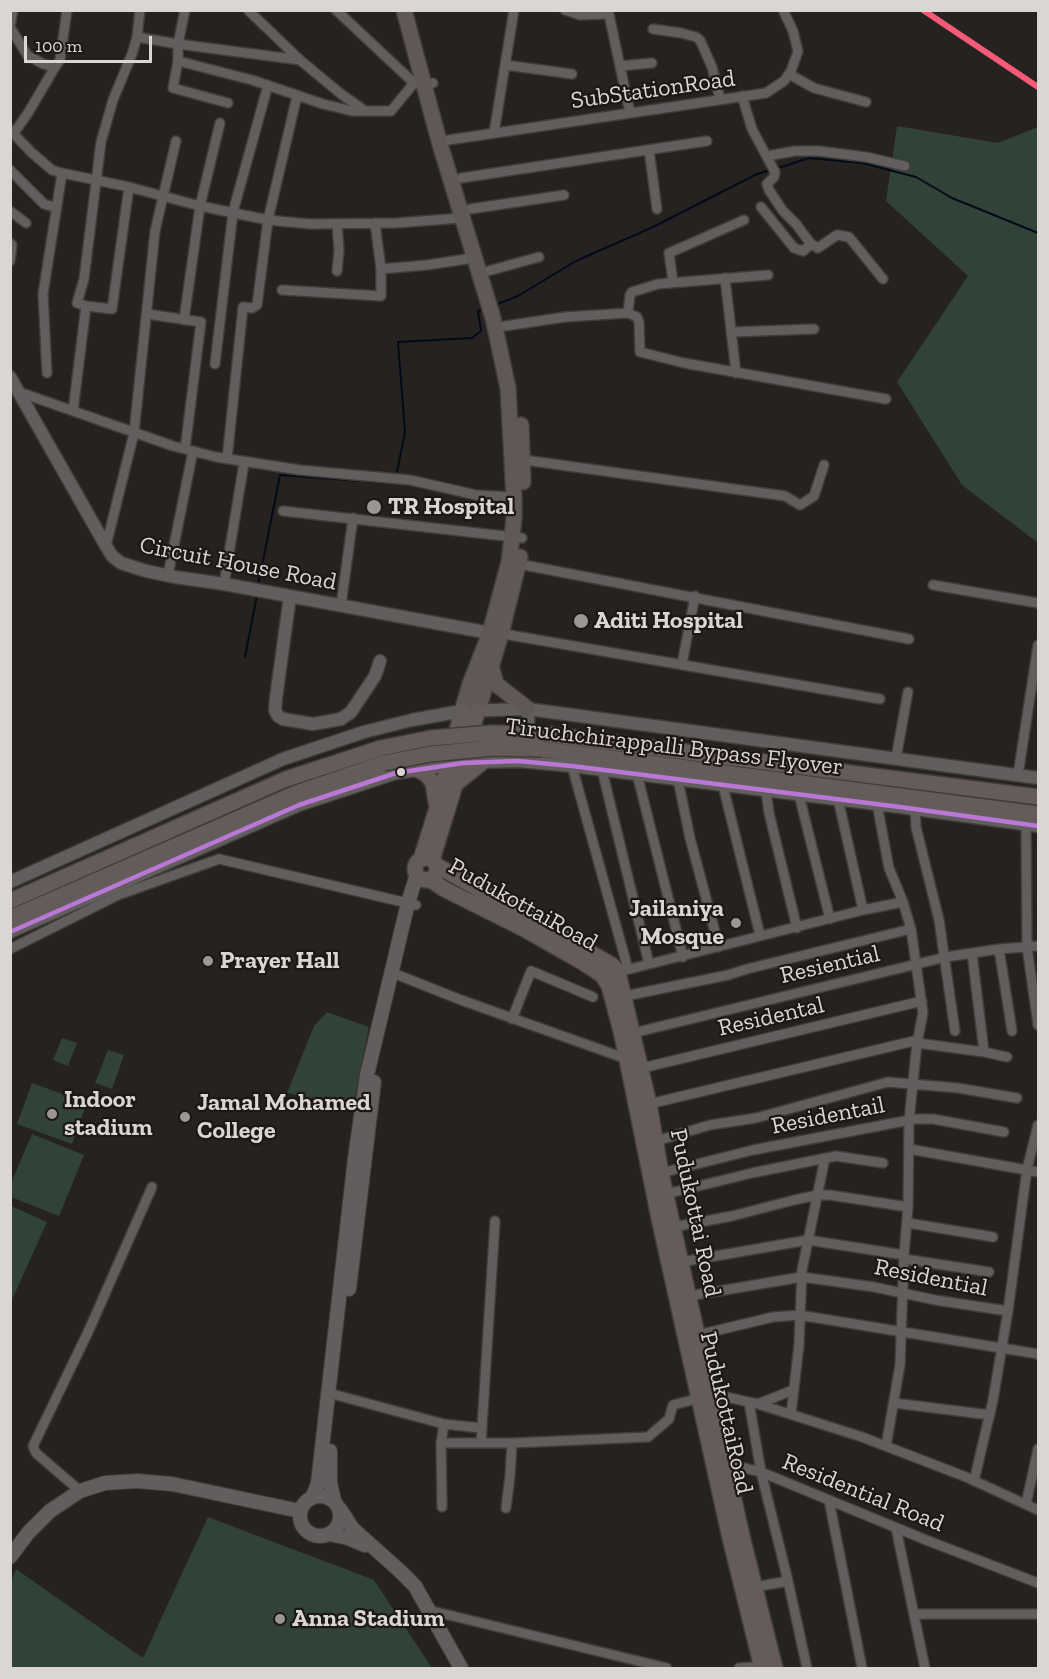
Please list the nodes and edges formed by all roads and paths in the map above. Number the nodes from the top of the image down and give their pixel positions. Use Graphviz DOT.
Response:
graph roads {
  1 [pos="13,10"];
  2 [pos="67,10"];
  3 [pos="140,10"];
  4 [pos="185,10"];
  5 [pos="248,10"];
  6 [pos="404,10"];
  7 [pos="414,10"];
  8 [pos="514,10"];
  9 [pos="564,10"];
  10 [pos="783,10"];
  11 [pos="340,12"];
  12 [pos="608,12"];
  13 [pos="10,26"];
  14 [pos="653,29"];
  15 [pos="137,37"];
  16 [pos="178,44"];
  17 [pos="300,60"];
  18 [pos="178,61"];
  19 [pos="652,63"];
  20 [pos="505,65"];
  21 [pos="620,66"];
  22 [pos="55,67"];
  23 [pos="572,74"];
  24 [pos="789,74"];
  25 [pos="423,84"];
  26 [pos="268,85"];
  27 [pos="297,96"];
  28 [pos="742,96"];
  29 [pos="720,99"];
  30 [pos="866,102"];
  31 [pos="228,103"];
  32 [pos="365,111"];
  33 [pos="630,113"];
  34 [pos="220,123"];
  35 [pos="12,132"];
  36 [pos="494,133"];
  37 [pos="448,140"];
  38 [pos="176,141"];
  39 [pos="707,141"];
  40 [pos="649,150"];
  41 [pos="769,159"];
  42 [pos="905,166"];
  43 [pos="10,170"];
  44 [pos="62,173"];
  45 [pos="461,178"];
  46 [pos="96,180"];
  47 [pos="129,187"];
  48 [pos="164,195"];
  49 [pos="564,195"];
  50 [pos="200,206"];
  51 [pos="761,207"];
  52 [pos="57,208"];
  53 [pos="657,209"];
  54 [pos="10,211"];
  55 [pos="233,212"];
  56 [pos="466,213"];
  57 [pos="268,220"];
  58 [pos="744,220"];
  59 [pos="26,223"];
  60 [pos="337,224"];
  61 [pos="375,224"];
  62 [pos="10,243"];
  63 [pos="811,244"];
  64 [pos="539,256"];
  65 [pos="473,258"];
  66 [pos="10,261"];
  67 [pos="381,269"];
  68 [pos="337,271"];
  69 [pos="768,275"];
  70 [pos="484,277"];
  71 [pos="725,278"];
  72 [pos="883,279"];
  73 [pos="673,282"];
  74 [pos="282,290"];
  75 [pos="86,306"];
  76 [pos="628,313"];
  77 [pos="147,314"];
  78 [pos="184,320"];
  79 [pos="499,323"];
  80 [pos="814,329"];
  81 [pos="731,332"];
  82 [pos="215,364"];
  83 [pos="47,373"];
  84 [pos="736,373"];
  85 [pos="10,377"];
  86 [pos="19,392"];
  87 [pos="886,399"];
  88 [pos="73,411"];
  89 [pos="134,433"];
  90 [pos="189,450"];
  91 [pos="227,459"];
  92 [pos="524,460"];
  93 [pos="244,463"];
  94 [pos="824,465"];
  95 [pos="514,497"];
  96 [pos="283,511"];
  97 [pos="353,518"];
  98 [pos="517,538"];
  99 [pos="106,546"];
  100 [pos="519,564"];
  101 [pos="168,575"];
  102 [pos="224,584"];
  103 [pos="933,585"];
  104 [pos="290,596"];
  105 [pos="695,596"];
  106 [pos="1038,603"];
  107 [pos="342,605"];
  108 [pos="496,633"];
  109 [pos="909,639"];
  110 [pos="1038,645"];
  111 [pos="380,661"];
  112 [pos="682,664"];
  113 [pos="492,669"];
  114 [pos="908,692"];
  115 [pos="880,699"];
  116 [pos="528,709"];
  117 [pos="470,710"];
  118 [pos="386,726"];
  119 [pos="896,758"];
  120 [pos="484,761"];
  121 [pos="529,762"];
  122 [pos="456,764"];
  123 [pos="572,766"];
  124 [pos="390,768"];
  125 [pos="418,770"];
  126 [pos="602,770"];
  127 [pos="637,774"];
  128 [pos="1018,775"];
  129 [pos="1038,778"];
  130 [pos="678,780"];
  131 [pos="456,784"];
  132 [pos="723,786"];
  133 [pos="766,791"];
  134 [pos="799,795"];
  135 [pos="1038,797"];
  136 [pos="838,799"];
  137 [pos="877,804"];
  138 [pos="437,808"];
  139 [pos="915,809"];
  140 [pos="1034,822"];
  141 [pos="435,832"];
  142 [pos="427,869"];
  143 [pos="10,882"];
  144 [pos="10,901"];
  145 [pos="903,902"];
  146 [pos="412,904"];
  147 [pos="863,910"];
  148 [pos="10,918"];
  149 [pos="830,919"];
  150 [pos="797,928"];
  151 [pos="911,929"];
  152 [pos="10,933"];
  153 [pos="760,935"];
  154 [pos="1038,946"];
  155 [pos="719,947"];
  156 [pos="1027,947"];
  157 [pos="10,949"];
  158 [pos="999,949"];
  159 [pos="972,953"];
  160 [pos="683,957"];
  161 [pos="946,957"];
  162 [pos="649,964"];
  163 [pos="916,965"];
  164 [pos="623,970"];
  165 [pos="398,975"];
  166 [pos="625,996"];
  167 [pos="593,997"];
  168 [pos="922,1001"];
  169 [pos="386,1006"];
  170 [pos="512,1019"];
  171 [pos="1038,1025"];
  172 [pos="955,1030"];
  173 [pos="1012,1031"];
  174 [pos="633,1032"];
  175 [pos="917,1041"];
  176 [pos="984,1052"];
  177 [pos="1007,1057"];
  178 [pos="632,1066"];
  179 [pos="912,1082"];
  180 [pos="1017,1098"];
  181 [pos="649,1104"];
  182 [pos="909,1121"];
  183 [pos="1038,1125"];
  184 [pos="1004,1132"];
  185 [pos="656,1141"];
  186 [pos="909,1149"];
  187 [pos="825,1158"];
  188 [pos="883,1163"];
  189 [pos="1027,1169"];
  190 [pos="1038,1172"];
  191 [pos="661,1173"];
  192 [pos="152,1187"];
  193 [pos="666,1194"];
  194 [pos="818,1195"];
  195 [pos="909,1207"];
  196 [pos="495,1221"];
  197 [pos="908,1223"];
  198 [pos="673,1227"];
  199 [pos="993,1237"];
  200 [pos="808,1240"];
  201 [pos="904,1257"];
  202 [pos="681,1262"];
  203 [pos="989,1272"];
  204 [pos="801,1277"];
  205 [pos="903,1292"];
  206 [pos="689,1296"];
  207 [pos="343,1299"];
  208 [pos="1008,1311"];
  209 [pos="799,1315"];
  210 [pos="901,1332"];
  211 [pos="698,1335"];
  212 [pos="1002,1347"];
  213 [pos="1038,1353"];
  214 [pos="793,1390"];
  215 [pos="336,1395"];
  216 [pos="703,1395"];
  217 [pos="754,1403"];
  218 [pos="894,1403"];
  219 [pos="791,1414"];
  220 [pos="990,1415"];
  221 [pos="444,1424"];
  222 [pos="481,1428"];
  223 [pos="441,1443"];
  224 [pos="481,1443"];
  225 [pos="512,1443"];
  226 [pos="886,1446"];
  227 [pos="1038,1449"];
  228 [pos="727,1464"];
  229 [pos="761,1472"];
  230 [pos="974,1481"];
  231 [pos="81,1491"];
  232 [pos="313,1496"];
  233 [pos="830,1500"];
  234 [pos="1026,1504"];
  235 [pos="337,1505"];
  236 [pos="442,1507"];
  237 [pos="506,1508"];
  238 [pos="1038,1510"];
  239 [pos="300,1511"];
  240 [pos="896,1528"];
  241 [pos="329,1534"];
  242 [pos="375,1550"];
  243 [pos="10,1557"];
  244 [pos="788,1581"];
  245 [pos="1038,1583"];
  246 [pos="755,1587"];
  247 [pos="428,1610"];
  248 [pos="914,1614"];
  249 [pos="1038,1614"];
  250 [pos="768,1667"];
  251 [pos="461,1668"];
  252 [pos="667,1668"];
  253 [pos="739,1668"];
  254 [pos="807,1668"];
  255 [pos="862,1668"];
  256 [pos="925,1668"];
  1 -- 13 [label="street"];
  2 -- 22 [label="street"];
  3 -- 15 [label="street"];
  4 -- 16 [label="street"];
  5 -- 17 [label="street"];
  6 -- 25 [label="main road"];
  7 -- 25 [label="main road"];
  8 -- 20 [label="street"];
  9 -- 12 [label="street"];
  10 -- 24 [label="street"];
  11 -- 25 [label="street"];
  12 -- 21 [label="street"];
  13 -- 22 [label="street"];
  14 -- 29 [label="street"];
  15 -- 16 [label="street"];
  15 -- 46 [label="street"];
  16 -- 17 [label="street"];
  16 -- 18 [label="street"];
  17 -- 32 [label="street"];
  18 -- 26 [label="street"];
  18 -- 31 [label="street"];
  19 -- 21 [label="street"];
  20 -- 23 [label="street"];
  20 -- 36 [label="street"];
  21 -- 33 [label="street"];
  22 -- 35 [label="street"];
  24 -- 28 [label="street, SubStationRoad"];
  24 -- 30 [label="street"];
  25 -- 32 [label="street"];
  25 -- 37 [label="main road"];
  25 -- 56 [label="main road"];
  26 -- 27 [label="street"];
  26 -- 55 [label="street"];
  27 -- 32 [label="street"];
  27 -- 57 [label="street"];
  28 -- 29 [label="street, SubStationRoad"];
  28 -- 41 [label="street"];
  29 -- 33 [label="street, SubStationRoad"];
  33 -- 36 [label="street, SubStationRoad"];
  34 -- 50 [label="street"];
  35 -- 44 [label="street"];
  36 -- 37 [label="street, SubStationRoad"];
  37 -- 45 [label="main road"];
  38 -- 48 [label="street"];
  39 -- 40 [label="street"];
  40 -- 45 [label="street"];
  40 -- 53 [label="street"];
  41 -- 42 [label="street"];
  41 -- 63 [label="street"];
  43 -- 52 [label="street"];
  44 -- 46 [label="street"];
  44 -- 52 [label="street"];
  45 -- 56 [label="main road"];
  46 -- 47 [label="street"];
  46 -- 75 [label="street"];
  47 -- 48 [label="street"];
  47 -- 75 [label="street"];
  48 -- 50 [label="street"];
  48 -- 77 [label="street"];
  49 -- 56 [label="street"];
  50 -- 55 [label="street"];
  50 -- 78 [label="street"];
  51 -- 63 [label="street"];
  52 -- 83 [label="street"];
  54 -- 59 [label="street"];
  55 -- 57 [label="street"];
  55 -- 82 [label="street"];
  56 -- 61 [label="street"];
  56 -- 65 [label="main road"];
  56 -- 70 [label="main road"];
  57 -- 60 [label="street"];
  57 -- 91 [label="street"];
  58 -- 73 [label="street"];
  60 -- 61 [label="street"];
  60 -- 68 [label="street"];
  61 -- 67 [label="street"];
  62 -- 66 [label="street"];
  63 -- 72 [label="street"];
  64 -- 70 [label="street"];
  65 -- 67 [label="street"];
  65 -- 70 [label="main road"];
  67 -- 74 [label="street"];
  69 -- 71 [label="street"];
  70 -- 79 [label="main road"];
  71 -- 73 [label="street"];
  71 -- 81 [label="street"];
  73 -- 76 [label="street"];
  75 -- 88 [label="street"];
  76 -- 79 [label="street"];
  76 -- 84 [label="street"];
  77 -- 78 [label="street"];
  77 -- 89 [label="street"];
  78 -- 90 [label="street"];
  79 -- 92 [label="main road"];
  79 -- 95 [label="main road"];
  80 -- 81 [label="street"];
  81 -- 84 [label="street"];
  84 -- 87 [label="street"];
  85 -- 86 [label="street, Circuit House Road"];
  86 -- 88 [label="street"];
  86 -- 99 [label="street, Circuit House Road"];
  88 -- 89 [label="street"];
  89 -- 90 [label="street"];
  89 -- 99 [label="street"];
  90 -- 91 [label="street"];
  90 -- 101 [label="street"];
  91 -- 93 [label="street"];
  92 -- 94 [label="street"];
  92 -- 98 [label="main road"];
  93 -- 95 [label="street"];
  93 -- 102 [label="street"];
  95 -- 98 [label="main road"];
  96 -- 97 [label="street"];
  97 -- 98 [label="street"];
  97 -- 107 [label="street"];
  98 -- 100 [label="main road"];
  98 -- 108 [label="main road"];
  99 -- 101 [label="street, Circuit House Road"];
  100 -- 105 [label="street"];
  100 -- 108 [label="main road"];
  101 -- 102 [label="street, Circuit House Road"];
  102 -- 104 [label="street, Circuit House Road"];
  103 -- 106 [label="street"];
  104 -- 107 [label="street, Circuit House Road"];
  104 -- 111 [label="street"];
  105 -- 109 [label="street"];
  105 -- 112 [label="street"];
  107 -- 108 [label="street, Circuit House Road"];
  108 -- 112 [label="street"];
  108 -- 113 [label="main road"];
  108 -- 117 [label="main road"];
  110 -- 128 [label="street"];
  112 -- 115 [label="street"];
  113 -- 116 [label="main road"];
  113 -- 117 [label="main road"];
  114 -- 119 [label="street"];
  116 -- 117 [label="street"];
  116 -- 119 [label="street"];
  116 -- 121 [label="street"];
  117 -- 118 [label="street"];
  117 -- 122 [label="highway"];
  118 -- 124 [label="street"];
  118 -- 143 [label="street"];
  119 -- 128 [label="street"];
  120 -- 121 [label="street"];
  120 -- 122 [label="street"];
  120 -- 131 [label="highway"];
  121 -- 123 [label="street"];
  122 -- 125 [label="street"];
  122 -- 131 [label="highway"];
  122 -- 138 [label="highway"];
  123 -- 126 [label="street"];
  123 -- 164 [label="street"];
  124 -- 125 [label="street"];
  124 -- 140 [label="highway, Tiruchchirappalli Bypass Flyover, bridge"];
  124 -- 148 [label="highway, Tiruchchirappalli Bypass Flyover"];
  124 -- 152 [label="street"];
  125 -- 138 [label="highway"];
  126 -- 127 [label="street"];
  126 -- 162 [label="street"];
  127 -- 130 [label="street"];
  127 -- 160 [label="street"];
  128 -- 129 [label="street"];
  130 -- 132 [label="street"];
  130 -- 155 [label="street"];
  131 -- 141 [label="highway"];
  132 -- 133 [label="street"];
  132 -- 153 [label="street"];
  133 -- 134 [label="street"];
  133 -- 150 [label="street"];
  134 -- 136 [label="street"];
  134 -- 149 [label="street"];
  135 -- 144 [label="highway, Tiruchchirappalli Bypass Flyover, bridge"];
  136 -- 137 [label="street"];
  136 -- 147 [label="street"];
  137 -- 139 [label="street"];
  137 -- 145 [label="street"];
  138 -- 141 [label="highway"];
  139 -- 140 [label="street"];
  139 -- 161 [label="street"];
  140 -- 156 [label="street"];
  141 -- 142 [label="highway"];
  142 -- 146 [label="main road"];
  142 -- 164 [label="highway"];
  142 -- 178 [label="highway, PudukottaiRoad"];
  145 -- 147 [label="street"];
  145 -- 151 [label="street"];
  146 -- 157 [label="street"];
  146 -- 165 [label="main road"];
  146 -- 169 [label="main road"];
  147 -- 149 [label="street"];
  149 -- 150 [label="street"];
  150 -- 153 [label="street"];
  151 -- 163 [label="street"];
  151 -- 166 [label="street"];
  153 -- 155 [label="street"];
  154 -- 156 [label="street, Resiential"];
  155 -- 160 [label="street"];
  156 -- 158 [label="street, Resiential"];
  156 -- 171 [label="street"];
  158 -- 159 [label="street, Resiential"];
  158 -- 173 [label="street"];
  159 -- 161 [label="street, Resiential"];
  159 -- 176 [label="street"];
  160 -- 162 [label="street"];
  161 -- 163 [label="street, Resiential"];
  161 -- 172 [label="street"];
  162 -- 164 [label="street"];
  163 -- 168 [label="street"];
  163 -- 174 [label="street, Resiential"];
  164 -- 166 [label="highway, Pudukottai Road"];
  165 -- 169 [label="main road"];
  165 -- 170 [label="street"];
  166 -- 174 [label="highway, Pudukottai Road"];
  167 -- 170 [label="street"];
  168 -- 175 [label="street"];
  168 -- 178 [label="street, Residental"];
  169 -- 207 [label="main road"];
  170 -- 178 [label="street"];
  174 -- 178 [label="highway, Pudukottai Road"];
  175 -- 176 [label="street"];
  175 -- 179 [label="street"];
  175 -- 181 [label="street"];
  176 -- 177 [label="street"];
  178 -- 181 [label="highway, Pudukottai Road"];
  178 -- 216 [label="highway, PudukottaiRoad"];
  179 -- 180 [label="street, Residentail"];
  179 -- 182 [label="street"];
  179 -- 185 [label="street, Residentail"];
  181 -- 185 [label="highway, Pudukottai Road"];
  182 -- 184 [label="street, Residentail"];
  182 -- 186 [label="street"];
  182 -- 191 [label="street, Residentail"];
  183 -- 189 [label="street, Residential"];
  185 -- 191 [label="highway, Pudukottai Road"];
  186 -- 189 [label="street"];
  186 -- 195 [label="street"];
  187 -- 188 [label="street"];
  187 -- 193 [label="street"];
  187 -- 194 [label="street"];
  189 -- 190 [label="street"];
  189 -- 208 [label="street, Residential"];
  191 -- 193 [label="highway, Pudukottai Road"];
  192 -- 231 [label="street"];
  193 -- 198 [label="highway, Pudukottai Road"];
  194 -- 195 [label="street"];
  194 -- 198 [label="street"];
  194 -- 200 [label="street"];
  195 -- 197 [label="street"];
  196 -- 222 [label="street"];
  197 -- 199 [label="street"];
  197 -- 201 [label="street"];
  198 -- 202 [label="highway, Pudukottai Road"];
  200 -- 201 [label="street, Residential"];
  200 -- 202 [label="street, Residential"];
  200 -- 204 [label="street"];
  201 -- 203 [label="street, Residential"];
  201 -- 205 [label="street"];
  202 -- 206 [label="highway, Pudukottai Road"];
  204 -- 205 [label="street, Residential"];
  204 -- 206 [label="street, Residential"];
  204 -- 209 [label="street"];
  205 -- 208 [label="street, Residential"];
  205 -- 210 [label="street"];
  206 -- 211 [label="highway, Pudukottai Road"];
  207 -- 215 [label="main road"];
  207 -- 232 [label="main road"];
  208 -- 212 [label="street"];
  209 -- 210 [label="street"];
  209 -- 211 [label="street"];
  209 -- 214 [label="street"];
  210 -- 212 [label="street"];
  210 -- 218 [label="street"];
  211 -- 216 [label="highway, Pudukottai Road"];
  212 -- 213 [label="street"];
  212 -- 220 [label="street"];
  214 -- 217 [label="street"];
  214 -- 219 [label="street"];
  215 -- 221 [label="street"];
  215 -- 235 [label="main road"];
  216 -- 217 [label="street"];
  216 -- 225 [label="street"];
  216 -- 228 [label="highway, Pudukottai Road"];
  216 -- 250 [label="highway, PudukottaiRoad"];
  217 -- 219 [label="street"];
  217 -- 229 [label="street"];
  218 -- 220 [label="street"];
  218 -- 226 [label="street"];
  219 -- 226 [label="street"];
  220 -- 230 [label="street"];
  221 -- 222 [label="street"];
  221 -- 223 [label="street"];
  222 -- 224 [label="street"];
  223 -- 224 [label="street"];
  223 -- 236 [label="street"];
  224 -- 225 [label="street"];
  225 -- 237 [label="street"];
  226 -- 230 [label="street"];
  227 -- 234 [label="street"];
  228 -- 229 [label="street"];
  228 -- 246 [label="highway, Pudukottai Road"];
  229 -- 233 [label="street, Residential Road"];
  229 -- 244 [label="street, Residential Road"];
  230 -- 234 [label="street"];
  231 -- 239 [label="main road"];
  231 -- 243 [label="main road"];
  232 -- 235 [label="main road"];
  232 -- 239 [label="main road"];
  233 -- 240 [label="street, Residential Road"];
  233 -- 255 [label="street"];
  234 -- 238 [label="street"];
  235 -- 241 [label="main road"];
  235 -- 242 [label="main road"];
  239 -- 241 [label="main road"];
  240 -- 245 [label="street, Residential Road"];
  240 -- 248 [label="street"];
  241 -- 242 [label="main road"];
  242 -- 247 [label="main road"];
  244 -- 246 [label="street"];
  244 -- 254 [label="street, Residential Road"];
  246 -- 250 [label="highway, Pudukottai Road"];
  247 -- 251 [label="main road"];
  247 -- 252 [label="street"];
  248 -- 249 [label="street"];
  248 -- 256 [label="street"];
  250 -- 253 [label="street"];
}
